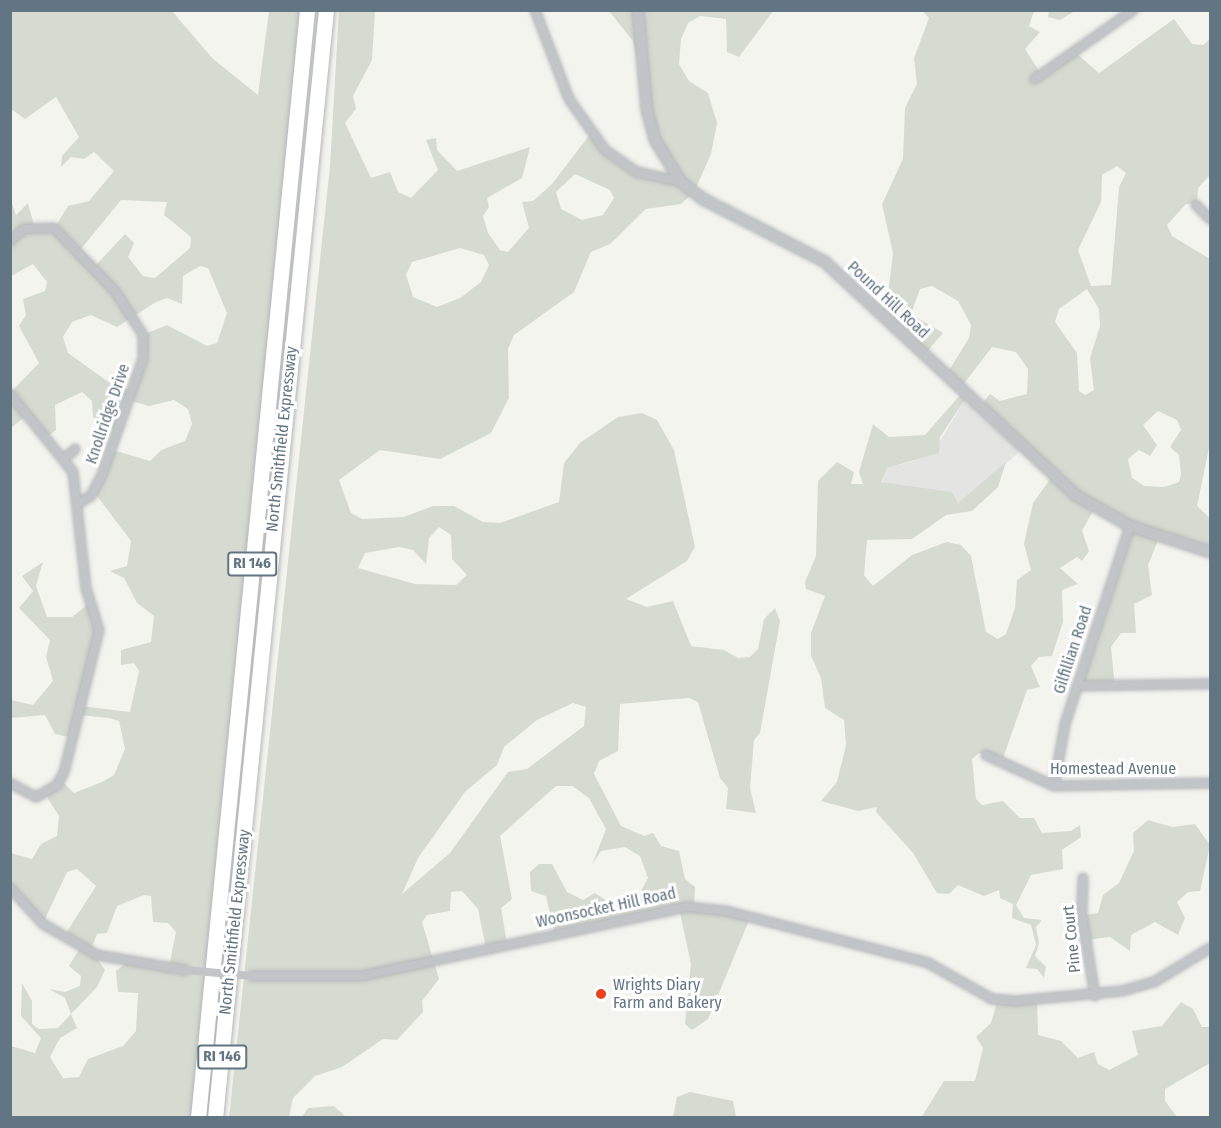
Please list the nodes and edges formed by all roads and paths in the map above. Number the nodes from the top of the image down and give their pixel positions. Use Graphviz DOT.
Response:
graph roads {
  1 [pos="307,10"];
  2 [pos="535,10"];
  3 [pos="638,10"];
  4 [pos="1133,10"];
  5 [pos="326,12"];
  6 [pos="1035,79"];
  7 [pos="681,182"];
  8 [pos="1196,205"];
  9 [pos="1210,219"];
  10 [pos="10,241"];
  11 [pos="10,394"];
  12 [pos="75,449"];
  13 [pos="64,459"];
  14 [pos="79,503"];
  15 [pos="1130,526"];
  16 [pos="1210,552"];
  17 [pos="1210,684"];
  18 [pos="1077,686"];
  19 [pos="986,754"];
  20 [pos="10,783"];
  21 [pos="1210,783"];
  22 [pos="1054,786"];
  23 [pos="1083,878"];
  24 [pos="10,888"];
  25 [pos="1210,948"];
  26 [pos="1095,996"];
  27 [pos="198,1118"];
  28 [pos="215,1118"];
  1 -- 27 [label="highway, North Smithfield Expressway / RI 146"];
  2 -- 7 [label="street"];
  3 -- 7 [label="street, Pound Hill Road"];
  4 -- 6 [label="street"];
  5 -- 28 [label="highway, North Smithfield Expressway / RI 146"];
  7 -- 15 [label="street, Pound Hill Road"];
  8 -- 9 [label="street"];
  10 -- 14 [label="street, Knollridge Drive"];
  11 -- 13 [label="street, Knollridge Drive"];
  12 -- 13 [label="street"];
  13 -- 14 [label="street, Knollridge Drive"];
  14 -- 20 [label="street, Knollridge Drive"];
  15 -- 16 [label="street, Pound Hill Road"];
  15 -- 18 [label="street, Gilfillian Road"];
  17 -- 18 [label="street"];
  18 -- 22 [label="street, Gilfillian Road"];
  19 -- 22 [label="street, Homestead Avenue"];
  21 -- 22 [label="street, Homestead Avenue"];
  23 -- 26 [label="street, Pine Court"];
  24 -- 26 [label="street, Woonsocket Hill Road, bridge"];
  25 -- 26 [label="street, Woonsocket Hill Road"];
}
